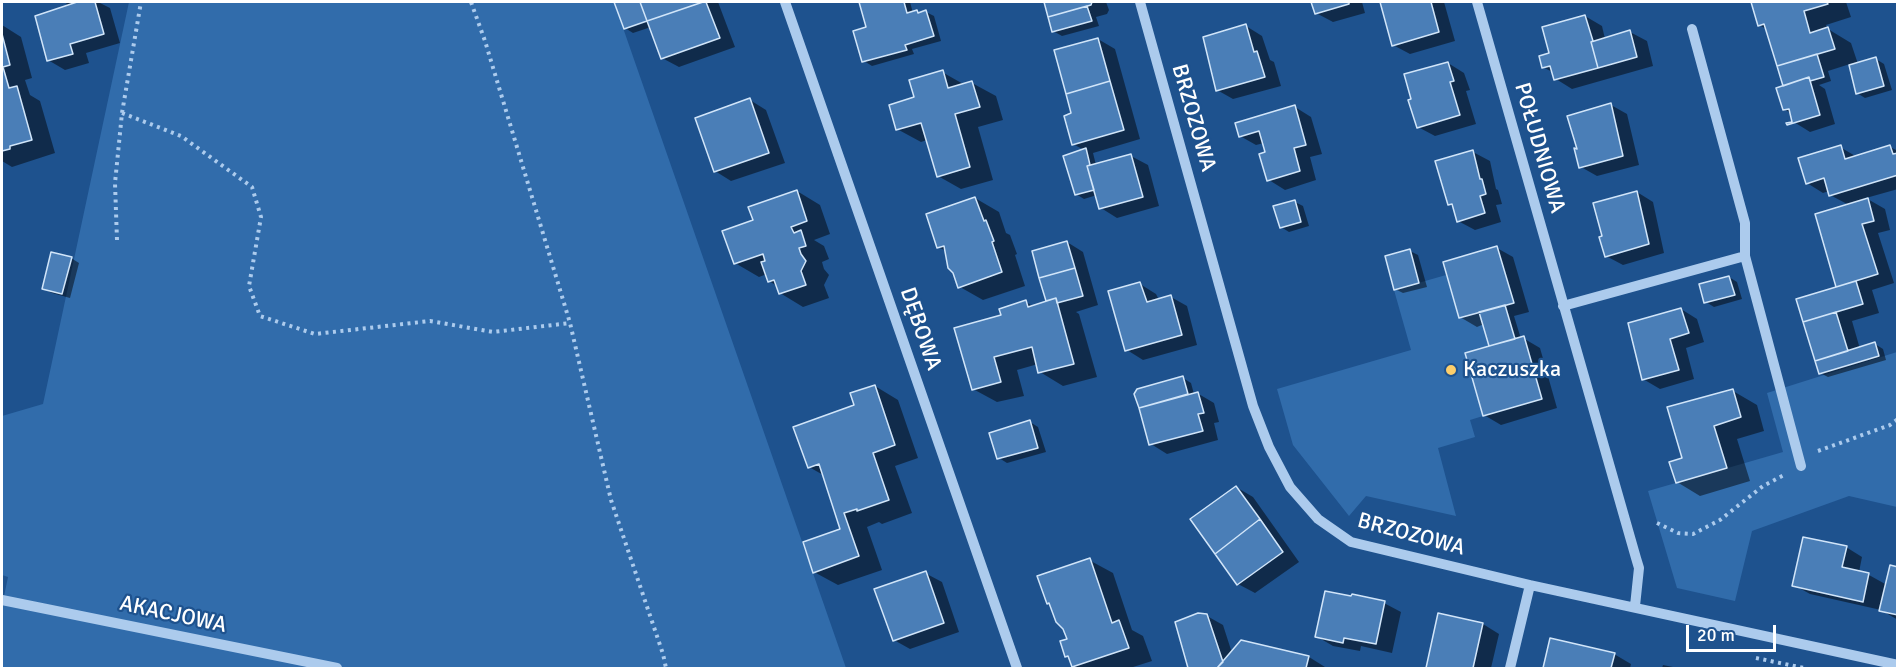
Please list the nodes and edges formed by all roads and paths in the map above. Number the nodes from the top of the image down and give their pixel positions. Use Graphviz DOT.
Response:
graph roads {
  1 [pos="141,2"];
  2 [pos="471,2"];
  3 [pos="785,2"];
  4 [pos="1140,2"];
  5 [pos="1477,2"];
  6 [pos="1692,29"];
  7 [pos="122,113"];
  8 [pos="117,240"];
  9 [pos="1745,256"];
  10 [pos="1563,306"];
  11 [pos="570,323"];
  12 [pos="1898,419"];
  13 [pos="1800,463"];
  14 [pos="1657,523"];
  15 [pos="1530,585"];
  16 [pos="2,600"];
  17 [pos="1635,606"];
  18 [pos="1898,665"];
  19 [pos="337,669"];
  20 [pos="666,669"];
  21 [pos="1017,669"];
  22 [pos="1510,669"];
  1 -- 7 [label="path"];
  2 -- 11 [label="path"];
  3 -- 21 [label="street, DĘBOWA"];
  4 -- 15 [label="street, BRZOZOWA"];
  5 -- 10 [label="street, POŁUDNIOWA"];
  6 -- 9 [label="street"];
  7 -- 8 [label="path"];
  7 -- 11 [label="path"];
  9 -- 10 [label="street"];
  9 -- 13 [label="street"];
  10 -- 17 [label="street, POŁUDNIOWA"];
  11 -- 20 [label="path"];
  12 -- 13 [label="path"];
  13 -- 14 [label="path"];
  15 -- 17 [label="street, BRZOZOWA"];
  15 -- 22 [label="street"];
  16 -- 19 [label="street, AKACJOWA"];
  17 -- 18 [label="street, BRZOZOWA"];
}
